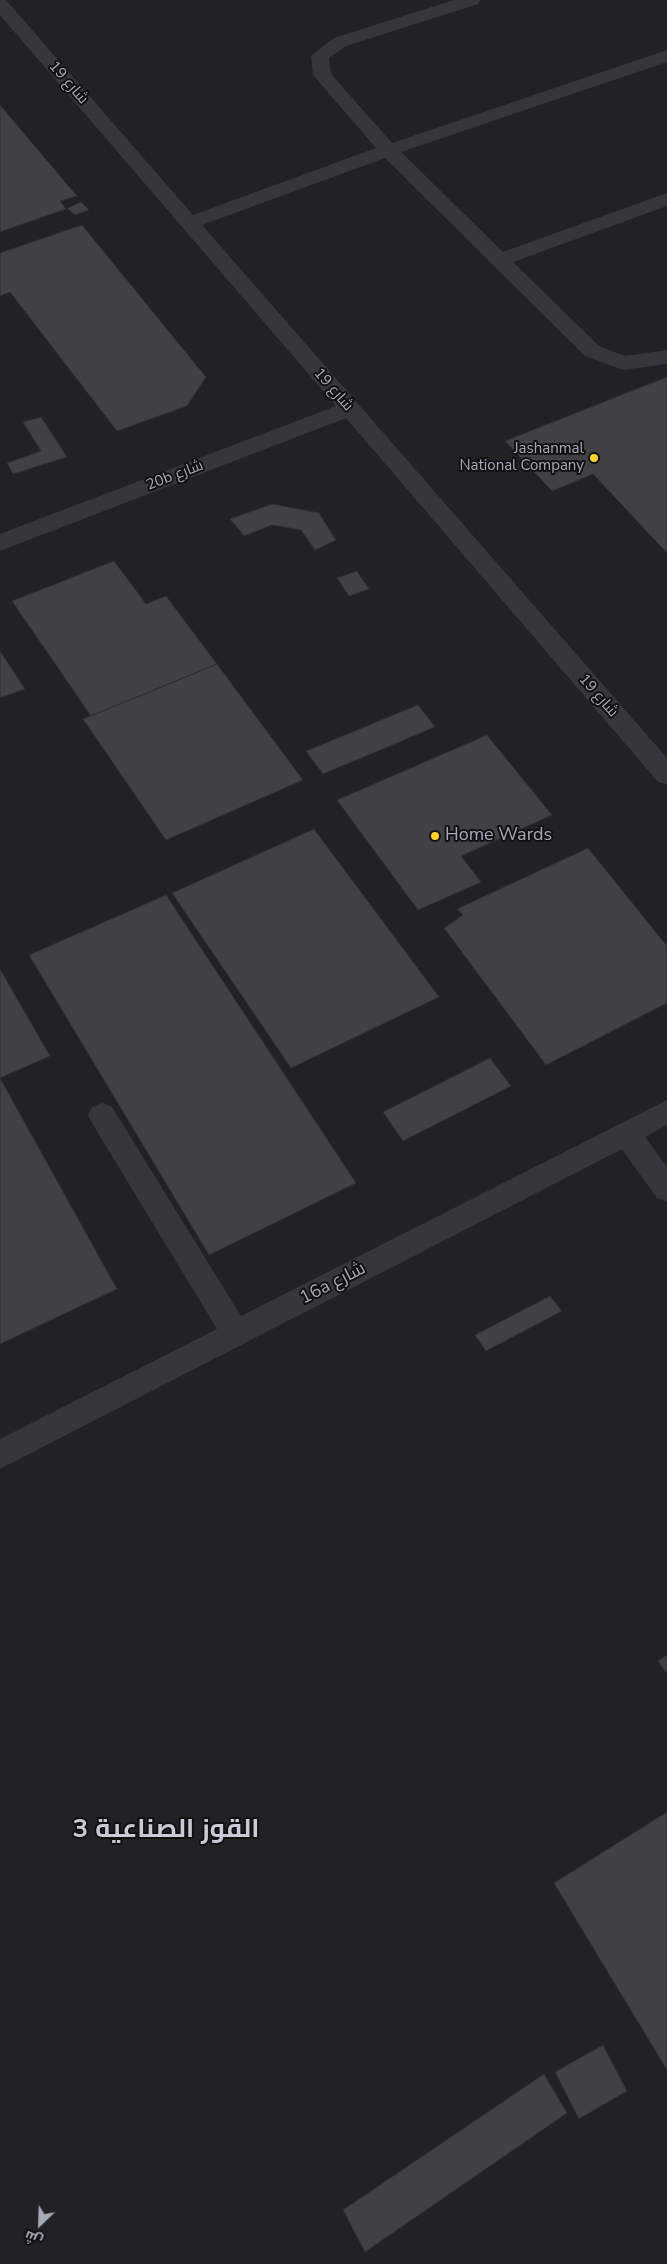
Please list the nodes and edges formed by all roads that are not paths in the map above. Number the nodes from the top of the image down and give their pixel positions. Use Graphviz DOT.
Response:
graph roads {
  1 [pos="472,0"];
  2 [pos="0,4"];
  3 [pos="667,56"];
  4 [pos="388,150"];
  5 [pos="667,199"];
  6 [pos="189,223"];
  7 [pos="499,260"];
  8 [pos="667,357"];
  9 [pos="349,409"];
  10 [pos="0,543"];
  11 [pos="667,775"];
  12 [pos="667,1112"];
  13 [pos="102,1115"];
  14 [pos="626,1133"];
  15 [pos="667,1189"];
  16 [pos="236,1334"];
  17 [pos="0,1455"];
  1 -- 4 [label="lane"];
  2 -- 6 [label="lane, شارع 19"];
  3 -- 4 [label="lane"];
  4 -- 6 [label="lane"];
  4 -- 7 [label="lane"];
  5 -- 7 [label="lane"];
  6 -- 9 [label="lane, شارع 19"];
  7 -- 8 [label="lane"];
  9 -- 10 [label="lane, 20b شارع"];
  9 -- 11 [label="lane, شارع 19"];
  12 -- 14 [label="lane, 16a شارع"];
  13 -- 16 [label="lane"];
  14 -- 15 [label="lane"];
  14 -- 16 [label="lane, 16a شارع"];
  16 -- 17 [label="lane, 16a شارع"];
}
